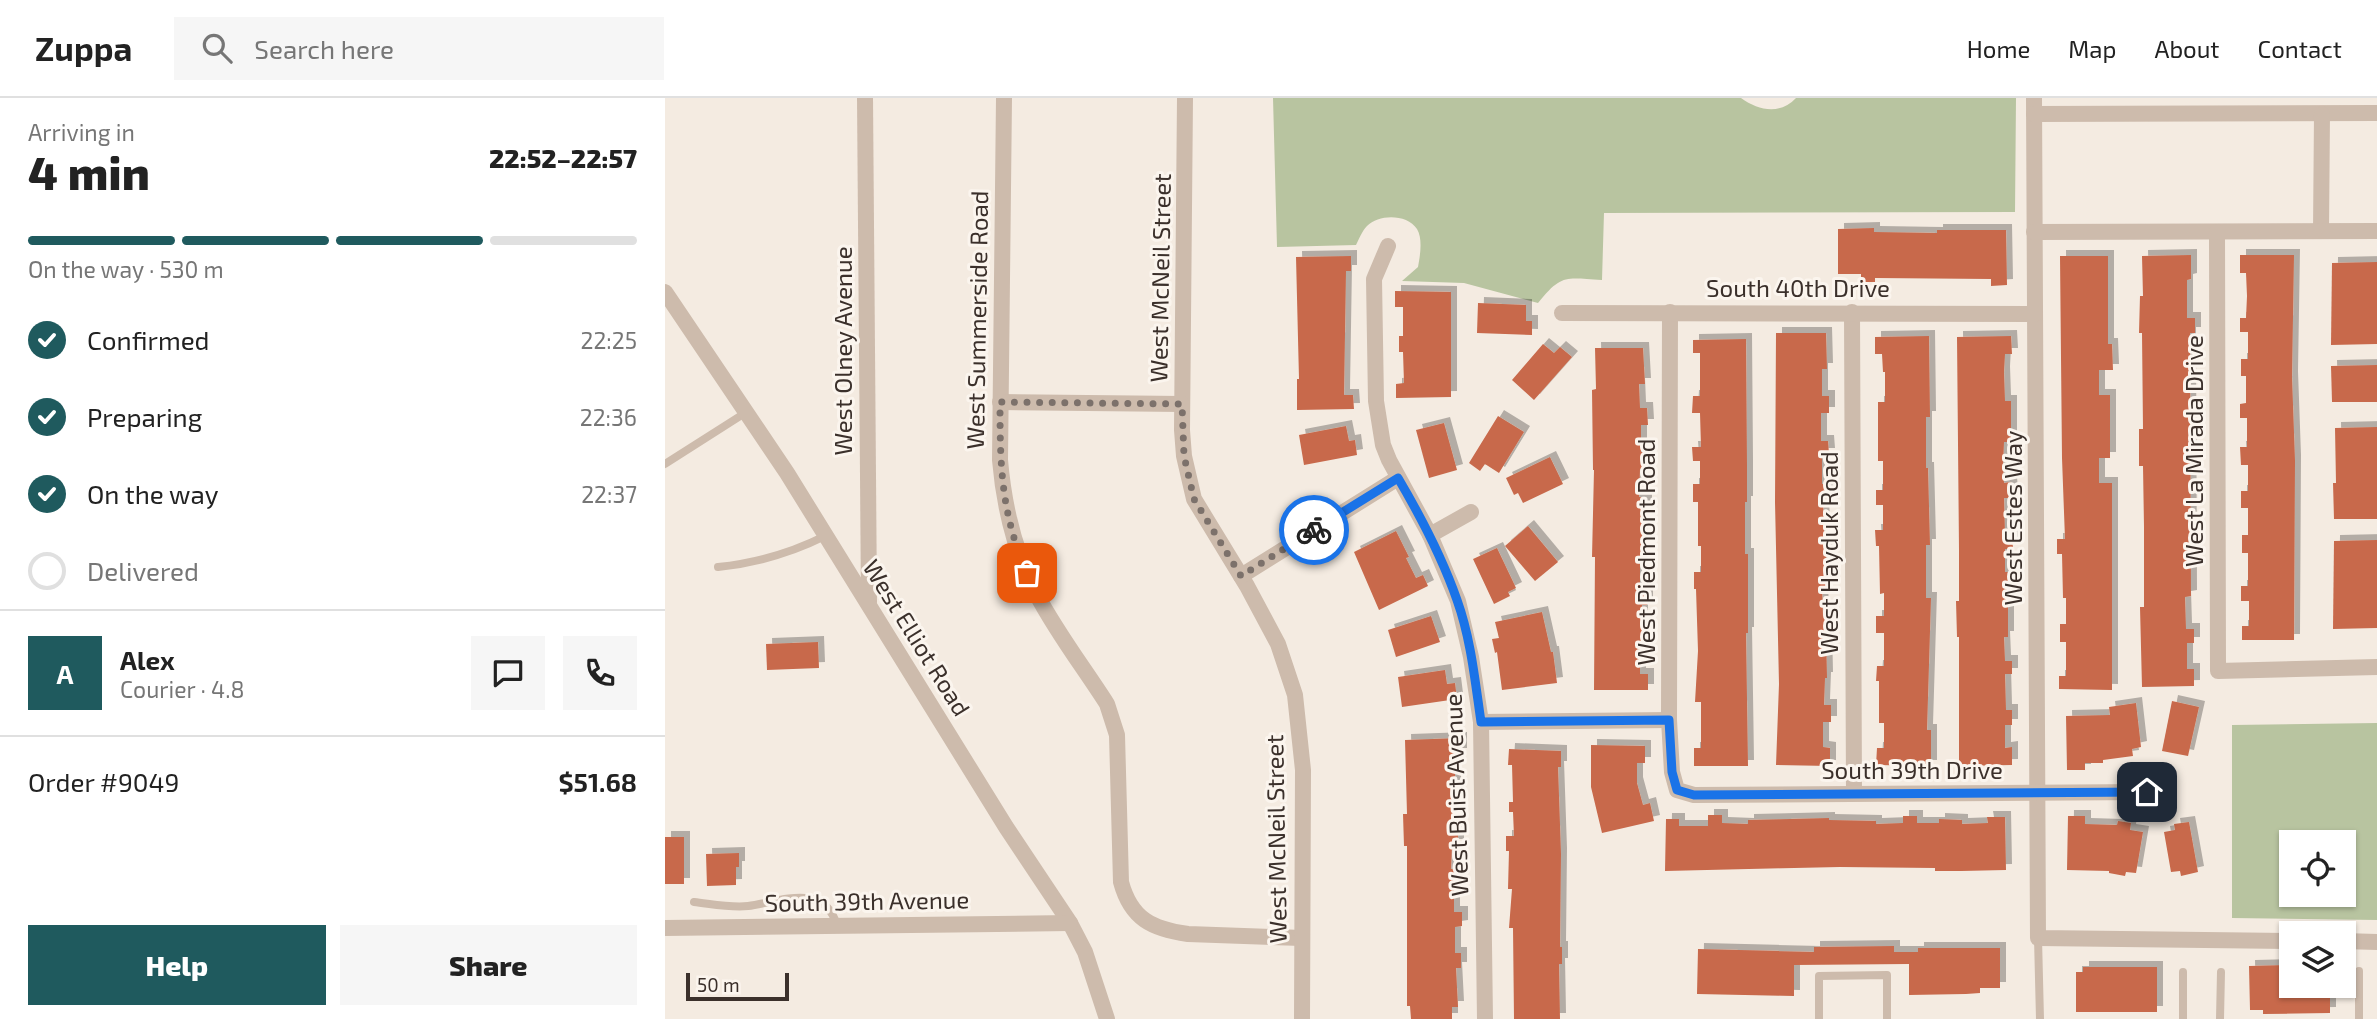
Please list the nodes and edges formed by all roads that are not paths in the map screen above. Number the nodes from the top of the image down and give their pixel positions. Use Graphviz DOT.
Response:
graph roads {
  1 [pos="865,98"];
  2 [pos="1004,98"];
  3 [pos="1185,98"];
  4 [pos="2034,106"];
  5 [pos="2217,106"];
  6 [pos="2377,113"];
  7 [pos="2322,114"];
  8 [pos="2321,231"];
  9 [pos="2377,231"];
  10 [pos="2034,232"];
  11 [pos="2217,232"];
  12 [pos="1388,246"];
  13 [pos="665,292"];
  14 [pos="1669,312"];
  15 [pos="1852,312"];
  16 [pos="1562,313"];
  17 [pos="2035,314"];
  18 [pos="1000,402"];
  19 [pos="1182,404"];
  20 [pos="737,418"];
  21 [pos="665,454"];
  22 [pos="677,456"];
  23 [pos="665,464"];
  24 [pos="1398,478"];
  25 [pos="1472,512"];
  26 [pos="1430,535"];
  27 [pos="825,536"];
  28 [pos="718,567"];
  29 [pos="1241,576"];
  30 [pos="869,604"];
  31 [pos="2377,667"];
  32 [pos="1669,720"];
  33 [pos="1481,722"];
  34 [pos="1677,790"];
  35 [pos="2147,792"];
  36 [pos="1854,793"];
  37 [pos="2039,794"];
  38 [pos="694,902"];
  39 [pos="1070,923"];
  40 [pos="837,926"];
  41 [pos="665,928"];
  42 [pos="1302,938"];
  43 [pos="2038,938"];
  44 [pos="2279,941"];
  45 [pos="2356,941"];
  46 [pos="2377,942"];
  47 [pos="2359,971"];
  48 [pos="2183,972"];
  49 [pos="2221,972"];
  50 [pos="1107,1019"];
  51 [pos="1302,1019"];
  52 [pos="1485,1019"];
  53 [pos="1819,1019"];
  54 [pos="1887,1019"];
  55 [pos="2040,1019"];
  56 [pos="2183,1019"];
  57 [pos="2220,1019"];
  58 [pos="2359,1019"];
  1 -- 30 [label="street, West Olney Avenue"];
  2 -- 18 [label="street, West Summerside Road"];
  3 -- 19 [label="street, West McNeil Street"];
  4 -- 5 [label="street"];
  4 -- 10 [label="street, West Estes Way"];
  5 -- 7 [label="street"];
  6 -- 7 [label="street"];
  7 -- 8 [label="street"];
  8 -- 9 [label="street"];
  8 -- 11 [label="street"];
  10 -- 11 [label="street"];
  10 -- 17 [label="street, West Estes Way"];
  11 -- 31 [label="street, West La Mirada Drive"];
  12 -- 24 [label="street, West Buist Avenue"];
  13 -- 20 [label="street, West Elliot Road"];
  14 -- 15 [label="street, South 40th Drive"];
  14 -- 16 [label="street, South 40th Drive"];
  14 -- 32 [label="street, West Piedmont Road"];
  15 -- 17 [label="street, South 40th Drive"];
  15 -- 36 [label="street, West Hayduk Road"];
  17 -- 37 [label="street, West Estes Way"];
  18 -- 19 [label="street"];
  18 -- 42 [label="street, West Summerside Road"];
  19 -- 29 [label="street, West McNeil Street"];
  20 -- 22 [label="lane"];
  20 -- 27 [label="street, West Elliot Road"];
  21 -- 22 [label="lane"];
  22 -- 23 [label="lane"];
  24 -- 26 [label="street, West Buist Avenue"];
  24 -- 29 [label="street"];
  25 -- 26 [label="street"];
  26 -- 33 [label="street, West Buist Avenue"];
  27 -- 28 [label="lane"];
  27 -- 30 [label="street, West Elliot Road"];
  29 -- 42 [label="street, West McNeil Street"];
  30 -- 39 [label="street, West Elliot Road"];
  32 -- 33 [label="street"];
  32 -- 34 [label="street, West Piedmont Road"];
  33 -- 52 [label="street, West Buist Avenue"];
  34 -- 36 [label="street, South 39th Drive"];
  35 -- 37 [label="street, South 39th Drive"];
  36 -- 37 [label="street, South 39th Drive"];
  37 -- 43 [label="street, West Estes Way"];
  38 -- 40 [label="lane"];
  39 -- 40 [label="street, South 39th Avenue"];
  39 -- 50 [label="street, West Elliot Road"];
  40 -- 41 [label="street, South 39th Avenue"];
  42 -- 51 [label="street, West McNeil Street"];
  43 -- 44 [label="street"];
  43 -- 55 [label="lane"];
  45 -- 46 [label="street"];
  47 -- 58 [label="lane"];
  48 -- 56 [label="lane"];
  49 -- 57 [label="lane"];
  53 -- 54 [label="lane"];
}
